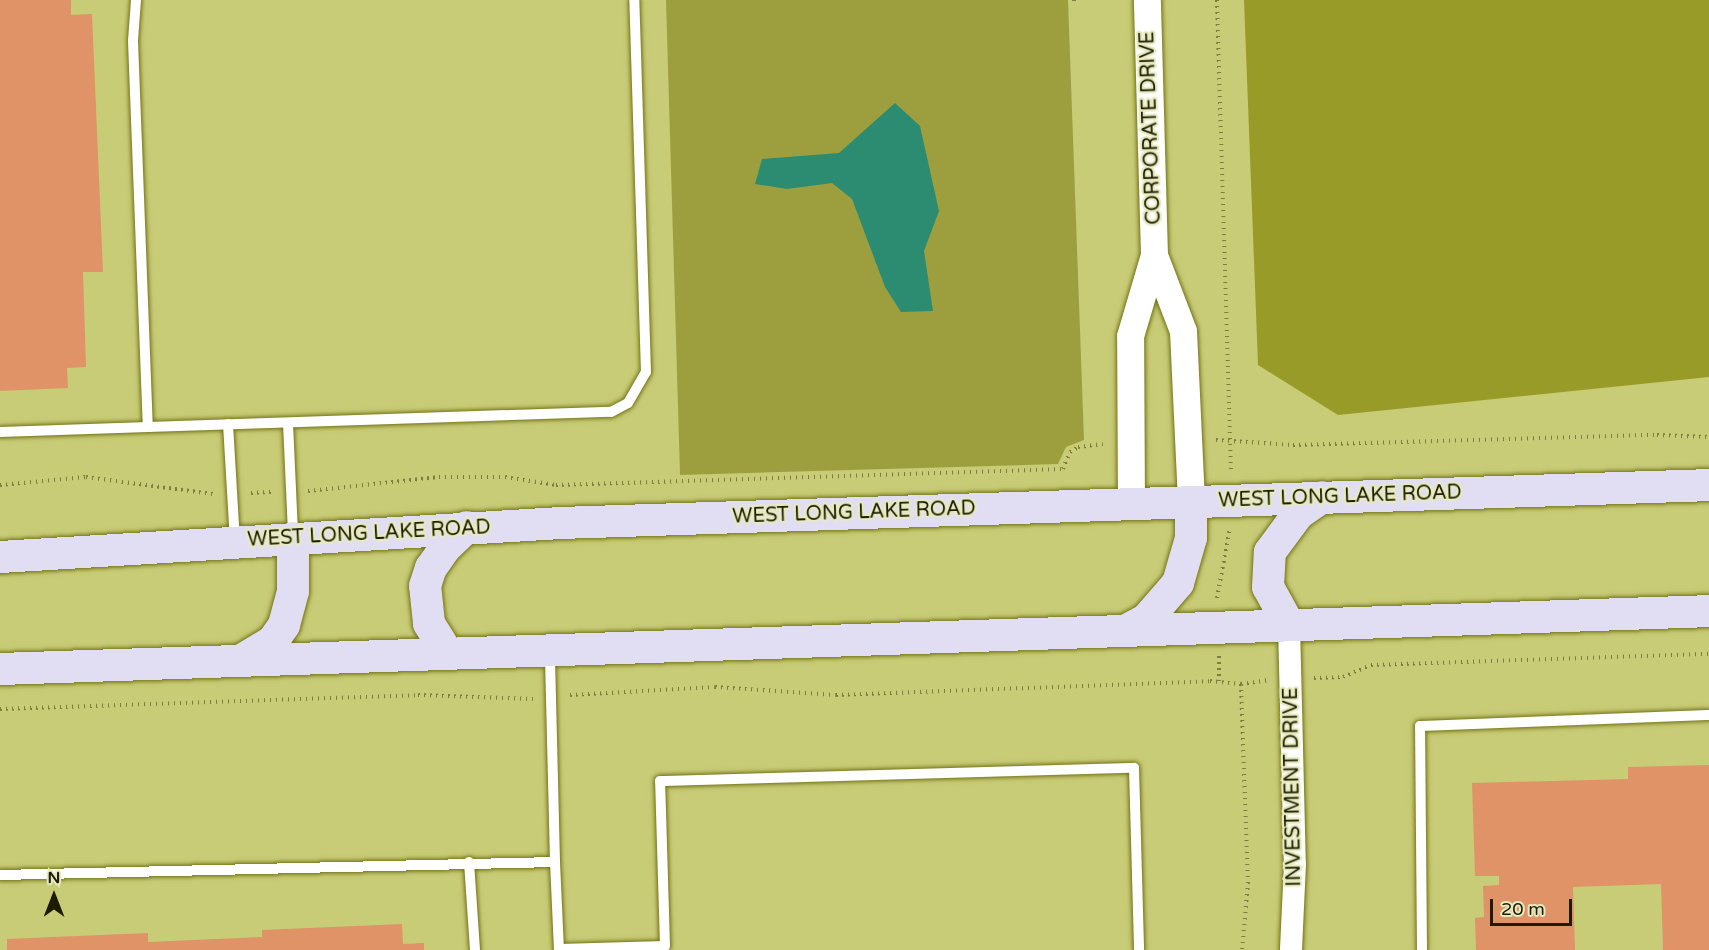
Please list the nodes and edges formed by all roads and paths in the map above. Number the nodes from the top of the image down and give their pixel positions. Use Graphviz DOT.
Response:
graph roads {
  1 [pos="136,0"];
  2 [pos="634,0"];
  3 [pos="1148,0"];
  4 [pos="1217,0"];
  5 [pos="1155,255"];
  6 [pos="288,423"];
  7 [pos="228,424"];
  8 [pos="148,427"];
  9 [pos="0,432"];
  10 [pos="1709,436"];
  11 [pos="1231,439"];
  12 [pos="1213,440"];
  13 [pos="1113,444"];
  14 [pos="1231,455"];
  15 [pos="0,485"];
  16 [pos="1709,485"];
  17 [pos="311,490"];
  18 [pos="273,492"];
  19 [pos="250,493"];
  20 [pos="215,494"];
  21 [pos="1322,497"];
  22 [pos="1191,502"];
  23 [pos="1131,505"];
  24 [pos="1231,525"];
  25 [pos="467,527"];
  26 [pos="293,538"];
  27 [pos="235,541"];
  28 [pos="0,557"];
  29 [pos="1216,602"];
  30 [pos="1709,611"];
  31 [pos="1289,625"];
  32 [pos="1125,631"];
  33 [pos="550,650"];
  34 [pos="448,654"];
  35 [pos="1709,654"];
  36 [pos="240,661"];
  37 [pos="1219,667"];
  38 [pos="0,669"];
  39 [pos="1330,677"];
  40 [pos="1249,680"];
  41 [pos="1219,681"];
  42 [pos="1242,684"];
  43 [pos="551,698"];
  44 [pos="0,709"];
  45 [pos="1709,715"];
  46 [pos="469,862"];
  47 [pos="555,862"];
  48 [pos="0,876"];
  49 [pos="665,948"];
  50 [pos="559,949"];
  51 [pos="475,950"];
  52 [pos="1139,950"];
  53 [pos="1242,950"];
  54 [pos="1291,950"];
  55 [pos="1422,950"];
  1 -- 8 [label="lane"];
  2 -- 6 [label="lane"];
  3 -- 5 [label="street, CORPORATE DRIVE"];
  4 -- 11 [label="path"];
  5 -- 22 [label="street, CORPORATE DRIVE"];
  5 -- 23 [label="street, CORPORATE DRIVE"];
  6 -- 7 [label="lane"];
  6 -- 26 [label="lane"];
  7 -- 8 [label="lane"];
  7 -- 27 [label="lane"];
  8 -- 9 [label="lane"];
  10 -- 11 [label="path"];
  11 -- 12 [label="path"];
  11 -- 14 [label="path"];
  13 -- 17 [label="path"];
  15 -- 20 [label="path"];
  16 -- 21 [label="main road, WEST LONG LAKE ROAD"];
  18 -- 19 [label="path"];
  21 -- 22 [label="main road, WEST LONG LAKE ROAD"];
  21 -- 31 [label="main road"];
  22 -- 23 [label="main road, WEST LONG LAKE ROAD"];
  22 -- 32 [label="main road"];
  23 -- 25 [label="main road, WEST LONG LAKE ROAD"];
  24 -- 29 [label="path"];
  25 -- 26 [label="main road, WEST LONG LAKE ROAD"];
  25 -- 34 [label="main road"];
  26 -- 27 [label="main road, WEST LONG LAKE ROAD"];
  26 -- 36 [label="main road"];
  27 -- 28 [label="main road, WEST LONG LAKE ROAD"];
  30 -- 31 [label="main road"];
  31 -- 32 [label="main road"];
  31 -- 54 [label="street, INVESTMENT DRIVE"];
  32 -- 33 [label="main road"];
  33 -- 34 [label="main road"];
  33 -- 43 [label="lane"];
  34 -- 36 [label="main road"];
  35 -- 39 [label="path"];
  36 -- 38 [label="main road"];
  37 -- 41 [label="path"];
  40 -- 42 [label="path"];
  41 -- 42 [label="path"];
  41 -- 43 [label="path"];
  42 -- 53 [label="path"];
  43 -- 44 [label="path"];
  43 -- 47 [label="lane"];
  45 -- 55 [label="lane"];
  46 -- 47 [label="lane"];
  46 -- 48 [label="lane"];
  46 -- 51 [label="lane"];
  47 -- 50 [label="lane"];
  49 -- 50 [label="lane"];
  49 -- 52 [label="lane"];
}
